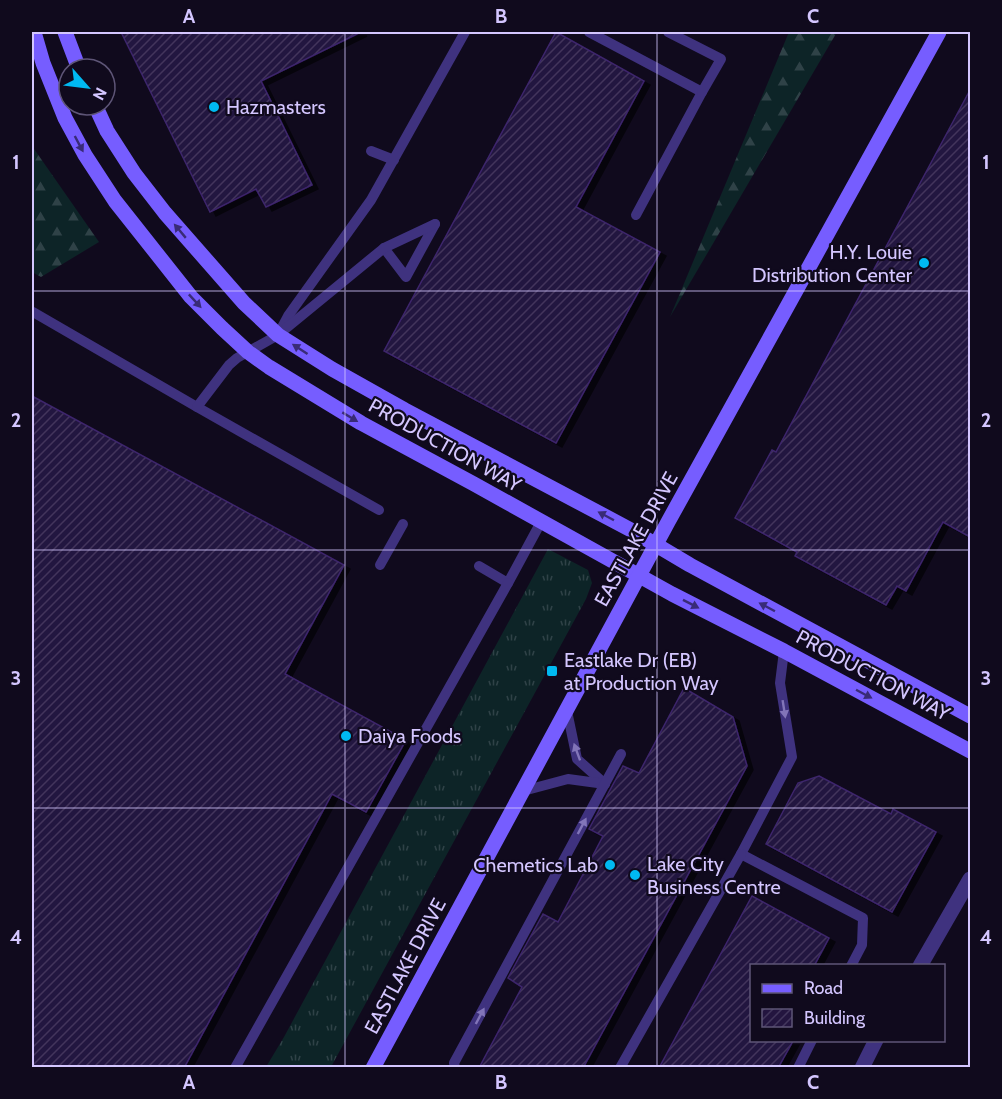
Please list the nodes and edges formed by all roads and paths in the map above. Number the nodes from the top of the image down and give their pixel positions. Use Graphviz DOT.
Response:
graph roads {
  1 [pos="34,32"];
  2 [pos="65,32"];
  3 [pos="465,32"];
  4 [pos="589,32"];
  5 [pos="668,32"];
  6 [pos="939,32"];
  7 [pos="74,57"];
  8 [pos="702,92"];
  9 [pos="101,117"];
  10 [pos="372,151"];
  11 [pos="394,160"];
  12 [pos="636,215"];
  13 [pos="384,248"];
  14 [pos="33,312"];
  15 [pos="278,335"];
  16 [pos="248,352"];
  17 [pos="197,407"];
  18 [pos="379,510"];
  19 [pos="542,522"];
  20 [pos="404,524"];
  21 [pos="656,546"];
  22 [pos="380,565"];
  23 [pos="479,566"];
  24 [pos="640,576"];
  25 [pos="508,583"];
  26 [pos="784,651"];
  27 [pos="567,711"];
  28 [pos="970,716"];
  29 [pos="970,751"];
  30 [pos="621,754"];
  31 [pos="605,784"];
  32 [pos="523,791"];
  33 [pos="741,854"];
  34 [pos="970,879"];
  35 [pos="852,964"];
  36 [pos="921,964"];
  37 [pos="811,1042"];
  38 [pos="875,1042"];
  39 [pos="235,1068"];
  40 [pos="374,1068"];
  41 [pos="455,1068"];
  42 [pos="620,1068"];
  43 [pos="798,1068"];
  44 [pos="862,1068"];
  1 -- 16 [label="street, PRODUCTION WAY, one-way"];
  2 -- 7 [label="street"];
  3 -- 11 [label="lane"];
  4 -- 8 [label="lane"];
  5 -- 8 [label="lane"];
  6 -- 21 [label="street, EASTLAKE DRIVE"];
  8 -- 12 [label="lane"];
  15 -- 9 [label="street, PRODUCTION WAY, one-way"];
  10 -- 11 [label="lane"];
  11 -- 15 [label="lane"];
  13 -- 13 [label="lane"];
  13 -- 15 [label="lane"];
  14 -- 17 [label="lane"];
  15 -- 16 [label="lane"];
  21 -- 15 [label="street, PRODUCTION WAY, one-way"];
  16 -- 17 [label="lane"];
  16 -- 19 [label="street, PRODUCTION WAY, one-way"];
  17 -- 18 [label="lane"];
  19 -- 24 [label="street, PRODUCTION WAY"];
  19 -- 25 [label="lane"];
  20 -- 22 [label="lane"];
  21 -- 24 [label="street, EASTLAKE DRIVE"];
  28 -- 21 [label="street, PRODUCTION WAY, one-way"];
  23 -- 25 [label="lane"];
  24 -- 26 [label="street, PRODUCTION WAY, one-way"];
  24 -- 27 [label="street, EASTLAKE DRIVE"];
  25 -- 39 [label="lane"];
  26 -- 29 [label="street, PRODUCTION WAY, one-way"];
  26 -- 33 [label="lane, one-way"];
  31 -- 27 [label="lane, one-way"];
  27 -- 32 [label="street, EASTLAKE DRIVE"];
  30 -- 31 [label="lane"];
  31 -- 32 [label="lane"];
  41 -- 31 [label="lane, one-way"];
  32 -- 40 [label="street, EASTLAKE DRIVE"];
  33 -- 35 [label="lane"];
  33 -- 42 [label="lane"];
  34 -- 36 [label="street"];
  37 -- 43 [label="lane"];
  38 -- 44 [label="street"];
}
